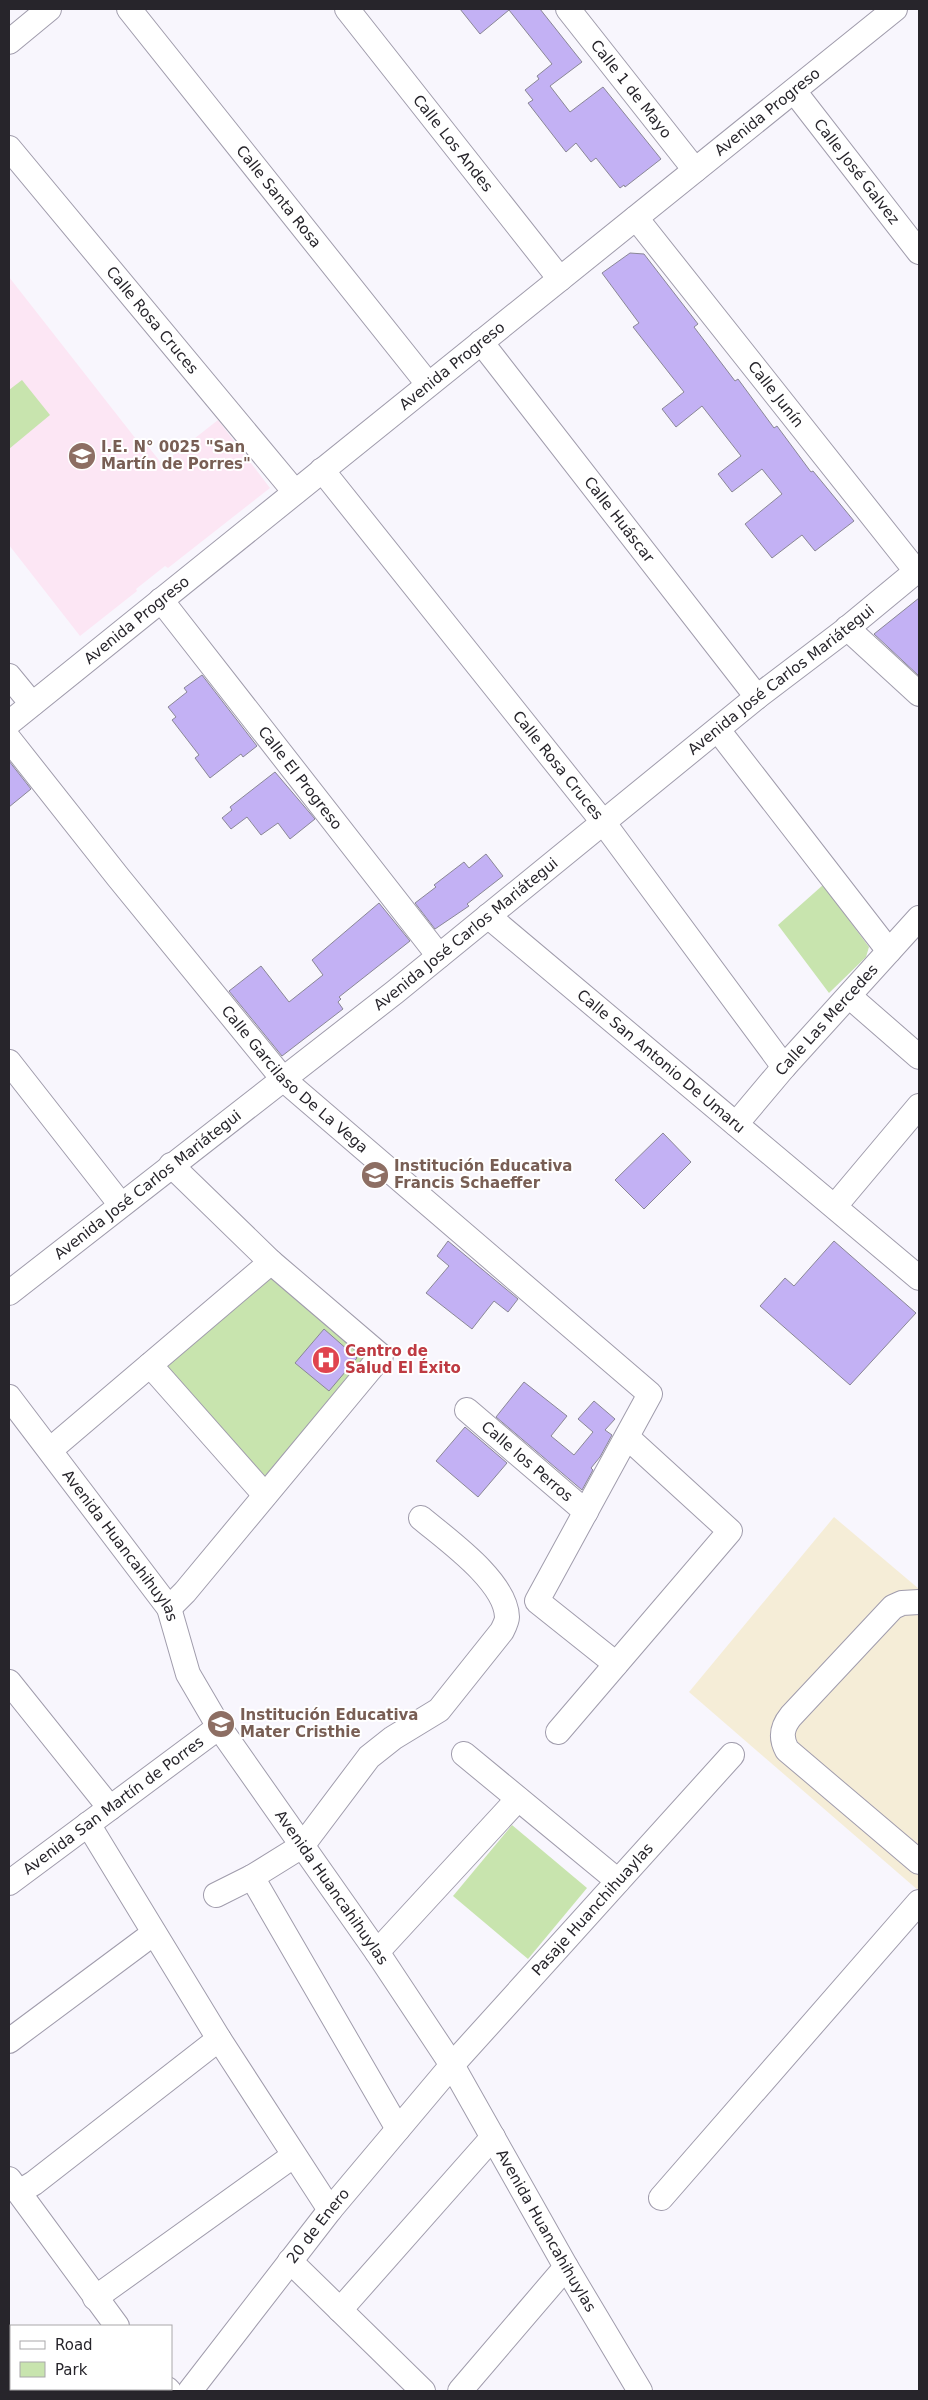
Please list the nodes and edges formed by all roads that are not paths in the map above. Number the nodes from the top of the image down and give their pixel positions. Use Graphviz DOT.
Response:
graph roads {
  1 [pos="49,9"];
  2 [pos="129,9"];
  3 [pos="347,9"];
  4 [pos="568,9"];
  5 [pos="895,9"];
  6 [pos="9,42"];
  7 [pos="794,91"];
  8 [pos="9,148"];
  9 [pos="695,170"];
  10 [pos="636,218"];
  11 [pos="919,252"];
  12 [pos="560,279"];
  13 [pos="481,342"];
  14 [pos="428,384"];
  15 [pos="322,470"];
  16 [pos="295,492"];
  17 [pos="918,570"];
  18 [pos="161,600"];
  19 [pos="847,628"];
  20 [pos="9,676"];
  21 [pos="919,694"];
  22 [pos="757,697"];
  23 [pos="32,704"];
  24 [pos="9,723"];
  25 [pos="718,730"];
  26 [pos="9,739"];
  27 [pos="603,822"];
  28 [pos="488,916"];
  29 [pos="919,918"];
  30 [pos="890,951"];
  31 [pos="439,956"];
  32 [pos="849,996"];
  33 [pos="919,1057"];
  34 [pos="9,1062"];
  35 [pos="784,1067"];
  36 [pos="283,1078"];
  37 [pos="919,1106"];
  38 [pos="736,1124"];
  39 [pos="171,1165"];
  40 [pos="121,1205"];
  41 [pos="835,1206"];
  42 [pos="271,1262"];
  43 [pos="919,1278"];
  44 [pos="9,1293"];
  45 [pos="150,1365"];
  46 [pos="9,1396"];
  47 [pos="467,1410"];
  48 [pos="626,1437"];
  49 [pos="50,1450"];
  50 [pos="265,1495"];
  51 [pos="586,1512"];
  52 [pos="421,1518"];
  53 [pos="919,1602"];
  54 [pos="169,1608"];
  55 [pos="616,1664"];
  56 [pos="9,1682"];
  57 [pos="219,1727"];
  58 [pos="558,1732"];
  59 [pos="464,1754"];
  60 [pos="732,1755"];
  61 [pos="518,1799"];
  62 [pos="110,1808"];
  63 [pos="88,1824"];
  64 [pos="302,1846"];
  65 [pos="919,1862"];
  66 [pos="252,1878"];
  67 [pos="618,1881"];
  68 [pos="9,1883"];
  69 [pos="216,1895"];
  70 [pos="919,1902"];
  71 [pos="154,1933"];
  72 [pos="377,1952"];
  73 [pos="220,2039"];
  74 [pos="9,2041"];
  75 [pos="452,2065"];
  76 [pos="398,2129"];
  77 [pos="493,2138"];
  78 [pos="293,2156"];
  79 [pos="14,2185"];
  80 [pos="661,2198"];
  81 [pos="330,2210"];
  82 [pos="290,2261"];
  83 [pos="566,2267"];
  84 [pos="94,2298"];
  85 [pos="340,2310"];
  86 [pos="116,2325"];
  87 [pos="203,2387"];
  88 [pos="423,2391"];
  89 [pos="460,2391"];
  90 [pos="640,2391"];
  1 -- 6 [label="street"];
  2 -- 14 [label="street, Calle Santa Rosa"];
  3 -- 12 [label="street, Calle Los Andes"];
  4 -- 9 [label="street, Calle 1 de Mayo"];
  5 -- 7 [label="street, Avenida Progreso"];
  7 -- 9 [label="street, Avenida Progreso"];
  7 -- 11 [label="street, Calle José Galvez"];
  8 -- 16 [label="street, Calle Rosa Cruces"];
  9 -- 10 [label="street, Avenida Progreso"];
  10 -- 12 [label="street, Avenida Progreso"];
  10 -- 17 [label="street, Calle Junín"];
  12 -- 13 [label="street, Avenida Progreso"];
  13 -- 14 [label="street, Avenida Progreso"];
  13 -- 22 [label="street, Calle Huáscar"];
  14 -- 15 [label="street, Avenida Progreso"];
  15 -- 16 [label="street, Avenida Progreso"];
  15 -- 27 [label="street, Calle Rosa Cruces"];
  16 -- 18 [label="street, Avenida Progreso"];
  17 -- 19 [label="street, Avenida José Carlos Mariátegui"];
  18 -- 23 [label="street, Avenida Progreso"];
  18 -- 31 [label="street, Calle El Progreso"];
  19 -- 21 [label="street"];
  19 -- 22 [label="street, Avenida José Carlos Mariátegui"];
  20 -- 23 [label="street"];
  22 -- 25 [label="street, Avenida José Carlos Mariátegui"];
  23 -- 24 [label="street, Avenida Progreso"];
  25 -- 27 [label="street, Avenida José Carlos Mariátegui"];
  25 -- 30 [label="street"];
  26 -- 36 [label="street, Calle Garcilaso De La Vega"];
  27 -- 28 [label="street, Avenida José Carlos Mariátegui"];
  27 -- 35 [label="street, Calle Rosa Cruces"];
  28 -- 31 [label="street, Avenida José Carlos Mariátegui"];
  28 -- 38 [label="street, Calle San Antonio De Umaru"];
  29 -- 30 [label="street, Calle Las Mercedes"];
  30 -- 32 [label="street, Calle Las Mercedes"];
  31 -- 36 [label="street, Avenida José Carlos Mariátegui"];
  32 -- 33 [label="street"];
  32 -- 35 [label="street, Calle Las Mercedes"];
  34 -- 40 [label="street"];
  35 -- 38 [label="street, Calle Las Mercedes"];
  36 -- 39 [label="street, Avenida José Carlos Mariátegui"];
  36 -- 48 [label="street, Calle Garcilaso De La Vega"];
  37 -- 41 [label="street"];
  38 -- 41 [label="street, Calle San Antonio De Umaru"];
  39 -- 40 [label="street, Avenida José Carlos Mariátegui"];
  39 -- 42 [label="street"];
  40 -- 44 [label="street, Avenida José Carlos Mariátegui"];
  41 -- 43 [label="street, Calle San Antonio De Umaru"];
  42 -- 45 [label="street"];
  42 -- 50 [label="street"];
  45 -- 49 [label="street"];
  45 -- 50 [label="street"];
  46 -- 49 [label="street, Avenida Huancahihuylas"];
  47 -- 51 [label="street, Calle los Perros"];
  48 -- 51 [label="street"];
  48 -- 55 [label="street"];
  49 -- 54 [label="street, Avenida Huancahihuylas"];
  50 -- 54 [label="street"];
  51 -- 55 [label="street"];
  52 -- 64 [label="street"];
  53 -- 65 [label="street"];
  54 -- 57 [label="street, Avenida Huancahihuylas"];
  55 -- 58 [label="street"];
  56 -- 62 [label="street"];
  57 -- 62 [label="street, Avenida San Martín de Porres"];
  57 -- 64 [label="street, Avenida Huancahihuylas"];
  59 -- 61 [label="street"];
  60 -- 67 [label="street, Pasaje Huanchihuaylas"];
  61 -- 67 [label="street"];
  61 -- 72 [label="street"];
  62 -- 63 [label="street, Avenida San Martín de Porres"];
  63 -- 68 [label="street, Avenida San Martín de Porres"];
  63 -- 71 [label="street"];
  64 -- 66 [label="street"];
  64 -- 72 [label="street, Avenida Huancahihuylas"];
  66 -- 69 [label="street"];
  66 -- 76 [label="street"];
  67 -- 75 [label="street, Pasaje Huanchihuaylas"];
  70 -- 80 [label="street"];
  71 -- 73 [label="street"];
  71 -- 74 [label="street"];
  72 -- 75 [label="street, Avenida Huancahihuylas"];
  73 -- 78 [label="street"];
  73 -- 79 [label="street"];
  75 -- 76 [label="street, 20 de Enero"];
  75 -- 77 [label="street, Avenida Huancahihuylas"];
  76 -- 81 [label="street, 20 de Enero"];
  77 -- 83 [label="street, Avenida Huancahihuylas"];
  77 -- 85 [label="street"];
  78 -- 81 [label="street"];
  78 -- 84 [label="street"];
  79 -- 84 [label="street"];
  81 -- 82 [label="street, 20 de Enero"];
  82 -- 85 [label="street"];
  82 -- 87 [label="street, 20 de Enero"];
  83 -- 89 [label="street"];
  83 -- 90 [label="street, Avenida Huancahihuylas"];
  84 -- 86 [label="street"];
  85 -- 88 [label="street"];
}
